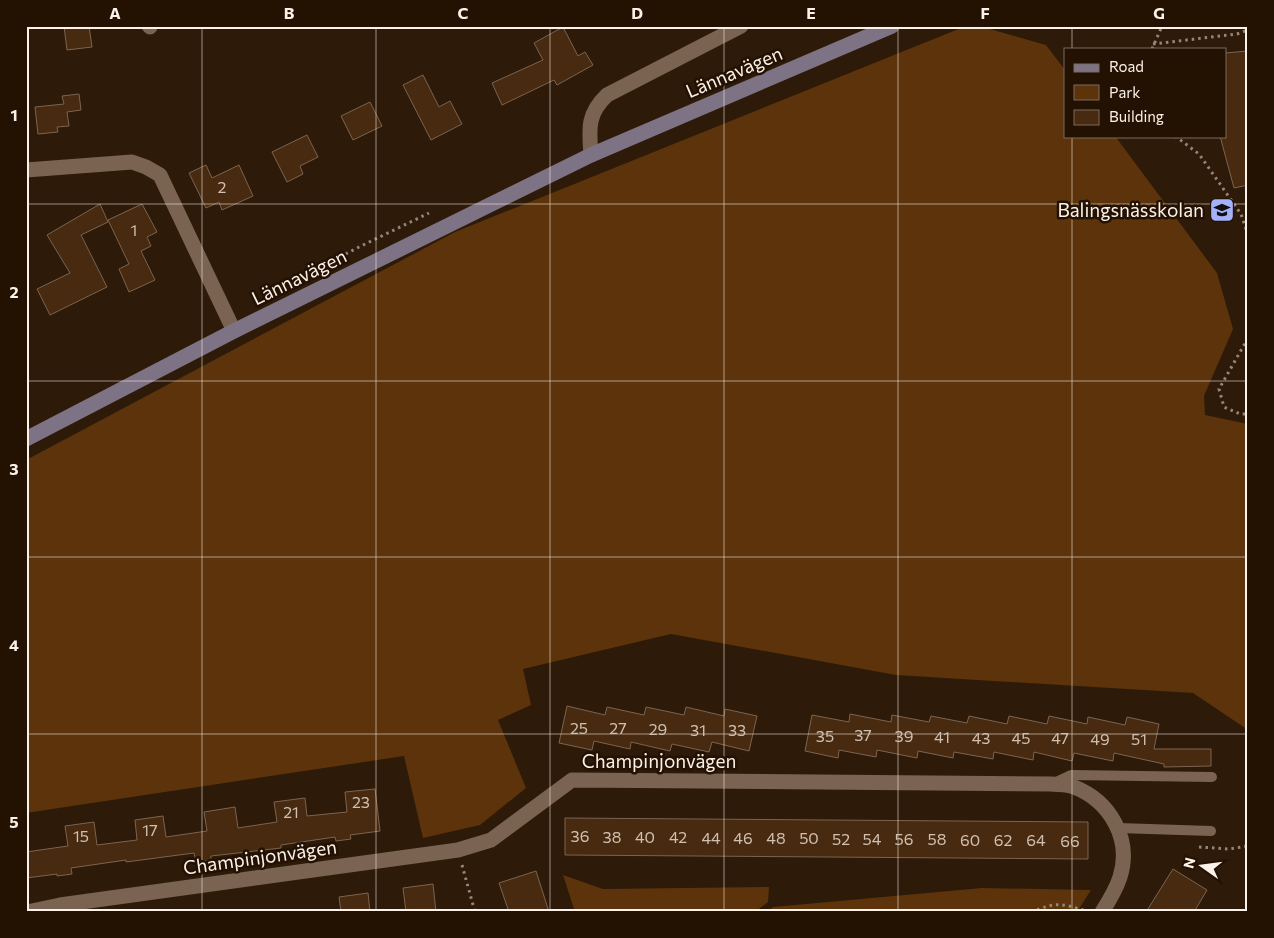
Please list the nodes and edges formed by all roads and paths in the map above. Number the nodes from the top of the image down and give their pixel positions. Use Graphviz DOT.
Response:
graph roads {
  1 [pos="741,26"];
  2 [pos="892,26"];
  3 [pos="1162,26"];
  4 [pos="1248,30"];
  5 [pos="1152,47"];
  6 [pos="1178,138"];
  7 [pos="591,155"];
  8 [pos="26,170"];
  9 [pos="1248,235"];
  10 [pos="234,331"];
  11 [pos="1248,338"];
  12 [pos="1248,414"];
  13 [pos="26,439"];
  14 [pos="1212,777"];
  15 [pos="1051,784"];
  16 [pos="1118,828"];
  17 [pos="1211,831"];
  18 [pos="458,850"];
  19 [pos="27,912"];
  20 [pos="476,912"];
  21 [pos="1032,912"];
  22 [pos="1086,912"];
  23 [pos="1102,912"];
  1 -- 7 [label="street, Lännavägen"];
  2 -- 7 [label="main road, Lännavägen"];
  3 -- 5 [label="path"];
  4 -- 5 [label="path"];
  6 -- 9 [label="path"];
  7 -- 10 [label="main road, Lännavägen"];
  8 -- 10 [label="street"];
  10 -- 13 [label="main road, Lännavägen"];
  11 -- 12 [label="path"];
  14 -- 15 [label="lane"];
  15 -- 16 [label="street, Champinjonvägen"];
  15 -- 18 [label="street, Champinjonvägen"];
  16 -- 17 [label="lane"];
  16 -- 23 [label="street, Champinjonvägen"];
  18 -- 19 [label="street, Champinjonvägen"];
  18 -- 20 [label="path"];
  21 -- 22 [label="path"];
}
